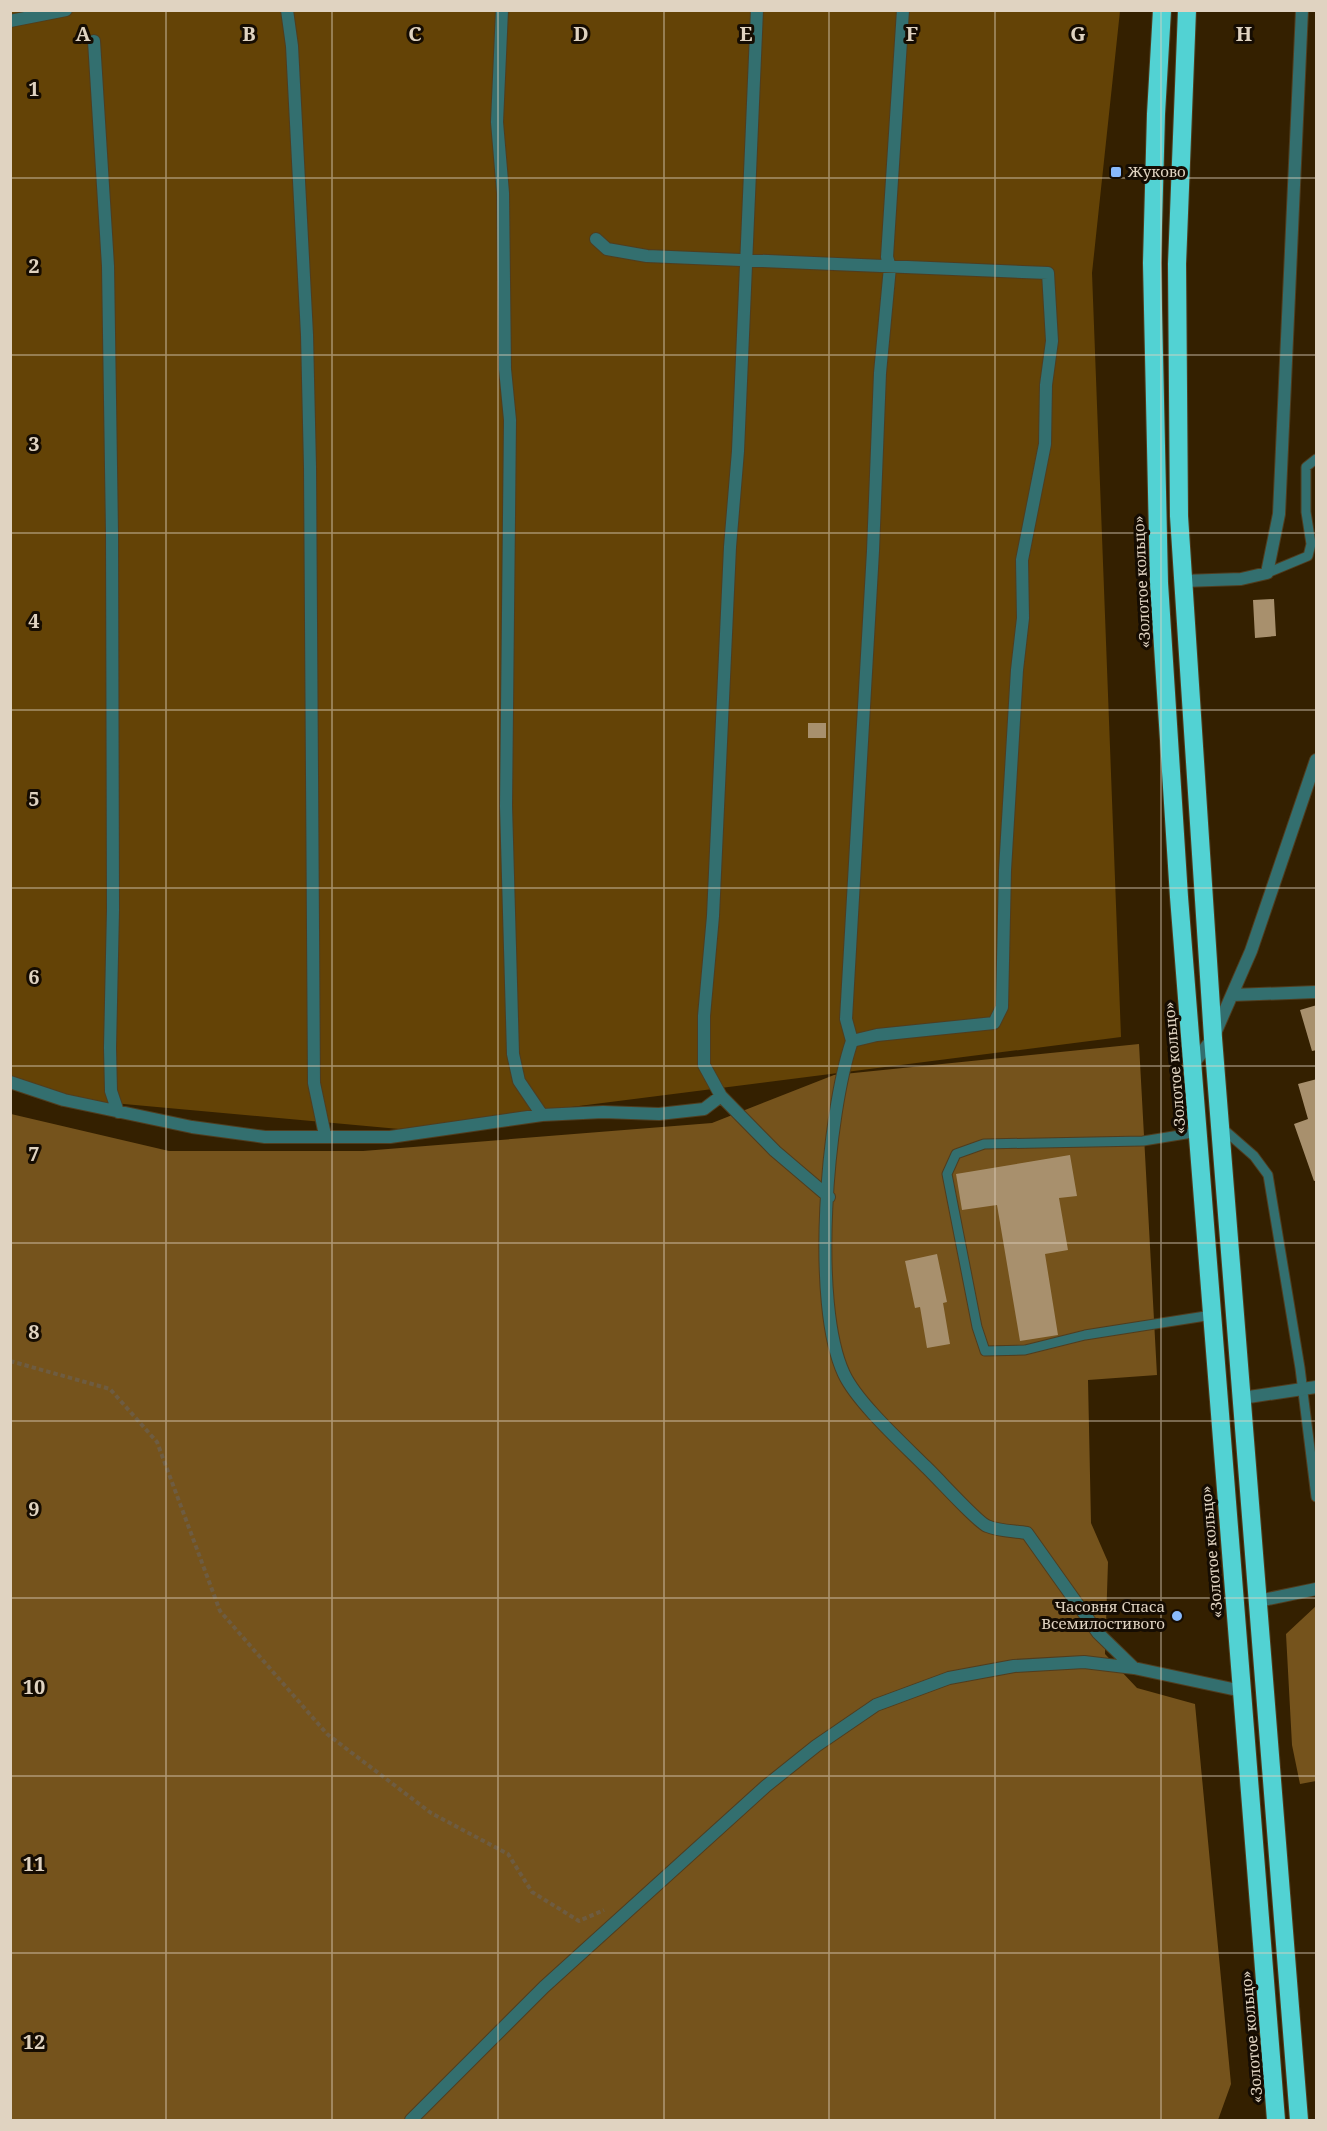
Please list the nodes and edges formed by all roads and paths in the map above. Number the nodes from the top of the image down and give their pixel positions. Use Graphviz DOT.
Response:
graph roads {
  1 [pos="66,10"];
  2 [pos="287,10"];
  3 [pos="502,10"];
  4 [pos="756,10"];
  5 [pos="903,10"];
  6 [pos="1162,10"];
  7 [pos="1187,10"];
  8 [pos="1302,10"];
  9 [pos="10,21"];
  10 [pos="94,41"];
  11 [pos="596,239"];
  12 [pos="746,258"];
  13 [pos="890,267"];
  14 [pos="1317,459"];
  15 [pos="1267,573"];
  16 [pos="1182,581"];
  17 [pos="1317,760"];
  18 [pos="1317,992"];
  19 [pos="1232,995"];
  20 [pos="1213,1038"];
  21 [pos="852,1041"];
  22 [pos="1193,1064"];
  23 [pos="10,1082"];
  24 [pos="721,1096"];
  25 [pos="118,1112"];
  26 [pos="542,1115"];
  27 [pos="1222,1128"];
  28 [pos="1198,1132"];
  29 [pos="325,1136"];
  30 [pos="829,1197"];
  31 [pos="1212,1315"];
  32 [pos="10,1360"];
  33 [pos="1317,1387"];
  34 [pos="1301,1390"];
  35 [pos="1242,1398"];
  36 [pos="1317,1497"];
  37 [pos="1317,1589"];
  38 [pos="1258,1601"];
  39 [pos="1134,1668"];
  40 [pos="1242,1692"];
  41 [pos="611,1907"];
  42 [pos="411,2121"];
  43 [pos="1276,2121"];
  44 [pos="1299,2121"];
  1 -- 9 [label="street"];
  2 -- 29 [label="street"];
  3 -- 26 [label="street"];
  4 -- 12 [label="street"];
  5 -- 13 [label="street"];
  6 -- 22 [label="highway, «Золотое кольцо»"];
  7 -- 16 [label="highway"];
  8 -- 15 [label="street"];
  10 -- 25 [label="street"];
  11 -- 12 [label="street"];
  12 -- 13 [label="street"];
  12 -- 24 [label="street"];
  13 -- 21 [label="street"];
  13 -- 21 [label="street"];
  14 -- 15 [label="lane"];
  15 -- 16 [label="street"];
  16 -- 20 [label="highway"];
  17 -- 19 [label="street"];
  18 -- 19 [label="street"];
  19 -- 20 [label="street"];
  20 -- 22 [label="street"];
  20 -- 27 [label="highway"];
  21 -- 30 [label="street"];
  22 -- 28 [label="highway, «Золотое кольцо»"];
  23 -- 25 [label="street"];
  24 -- 26 [label="street"];
  24 -- 30 [label="street"];
  25 -- 29 [label="street"];
  26 -- 29 [label="street"];
  27 -- 34 [label="lane"];
  27 -- 35 [label="highway"];
  28 -- 31 [label="highway, «Золотое кольцо»"];
  28 -- 31 [label="lane"];
  30 -- 39 [label="street"];
  31 -- 40 [label="highway, «Золотое кольцо»"];
  32 -- 41 [label="path"];
  33 -- 34 [label="street"];
  34 -- 35 [label="street"];
  34 -- 36 [label="lane"];
  35 -- 38 [label="highway"];
  37 -- 38 [label="street"];
  38 -- 44 [label="highway"];
  39 -- 40 [label="street"];
  39 -- 42 [label="street"];
  40 -- 43 [label="highway, «Золотое кольцо»"];
}
